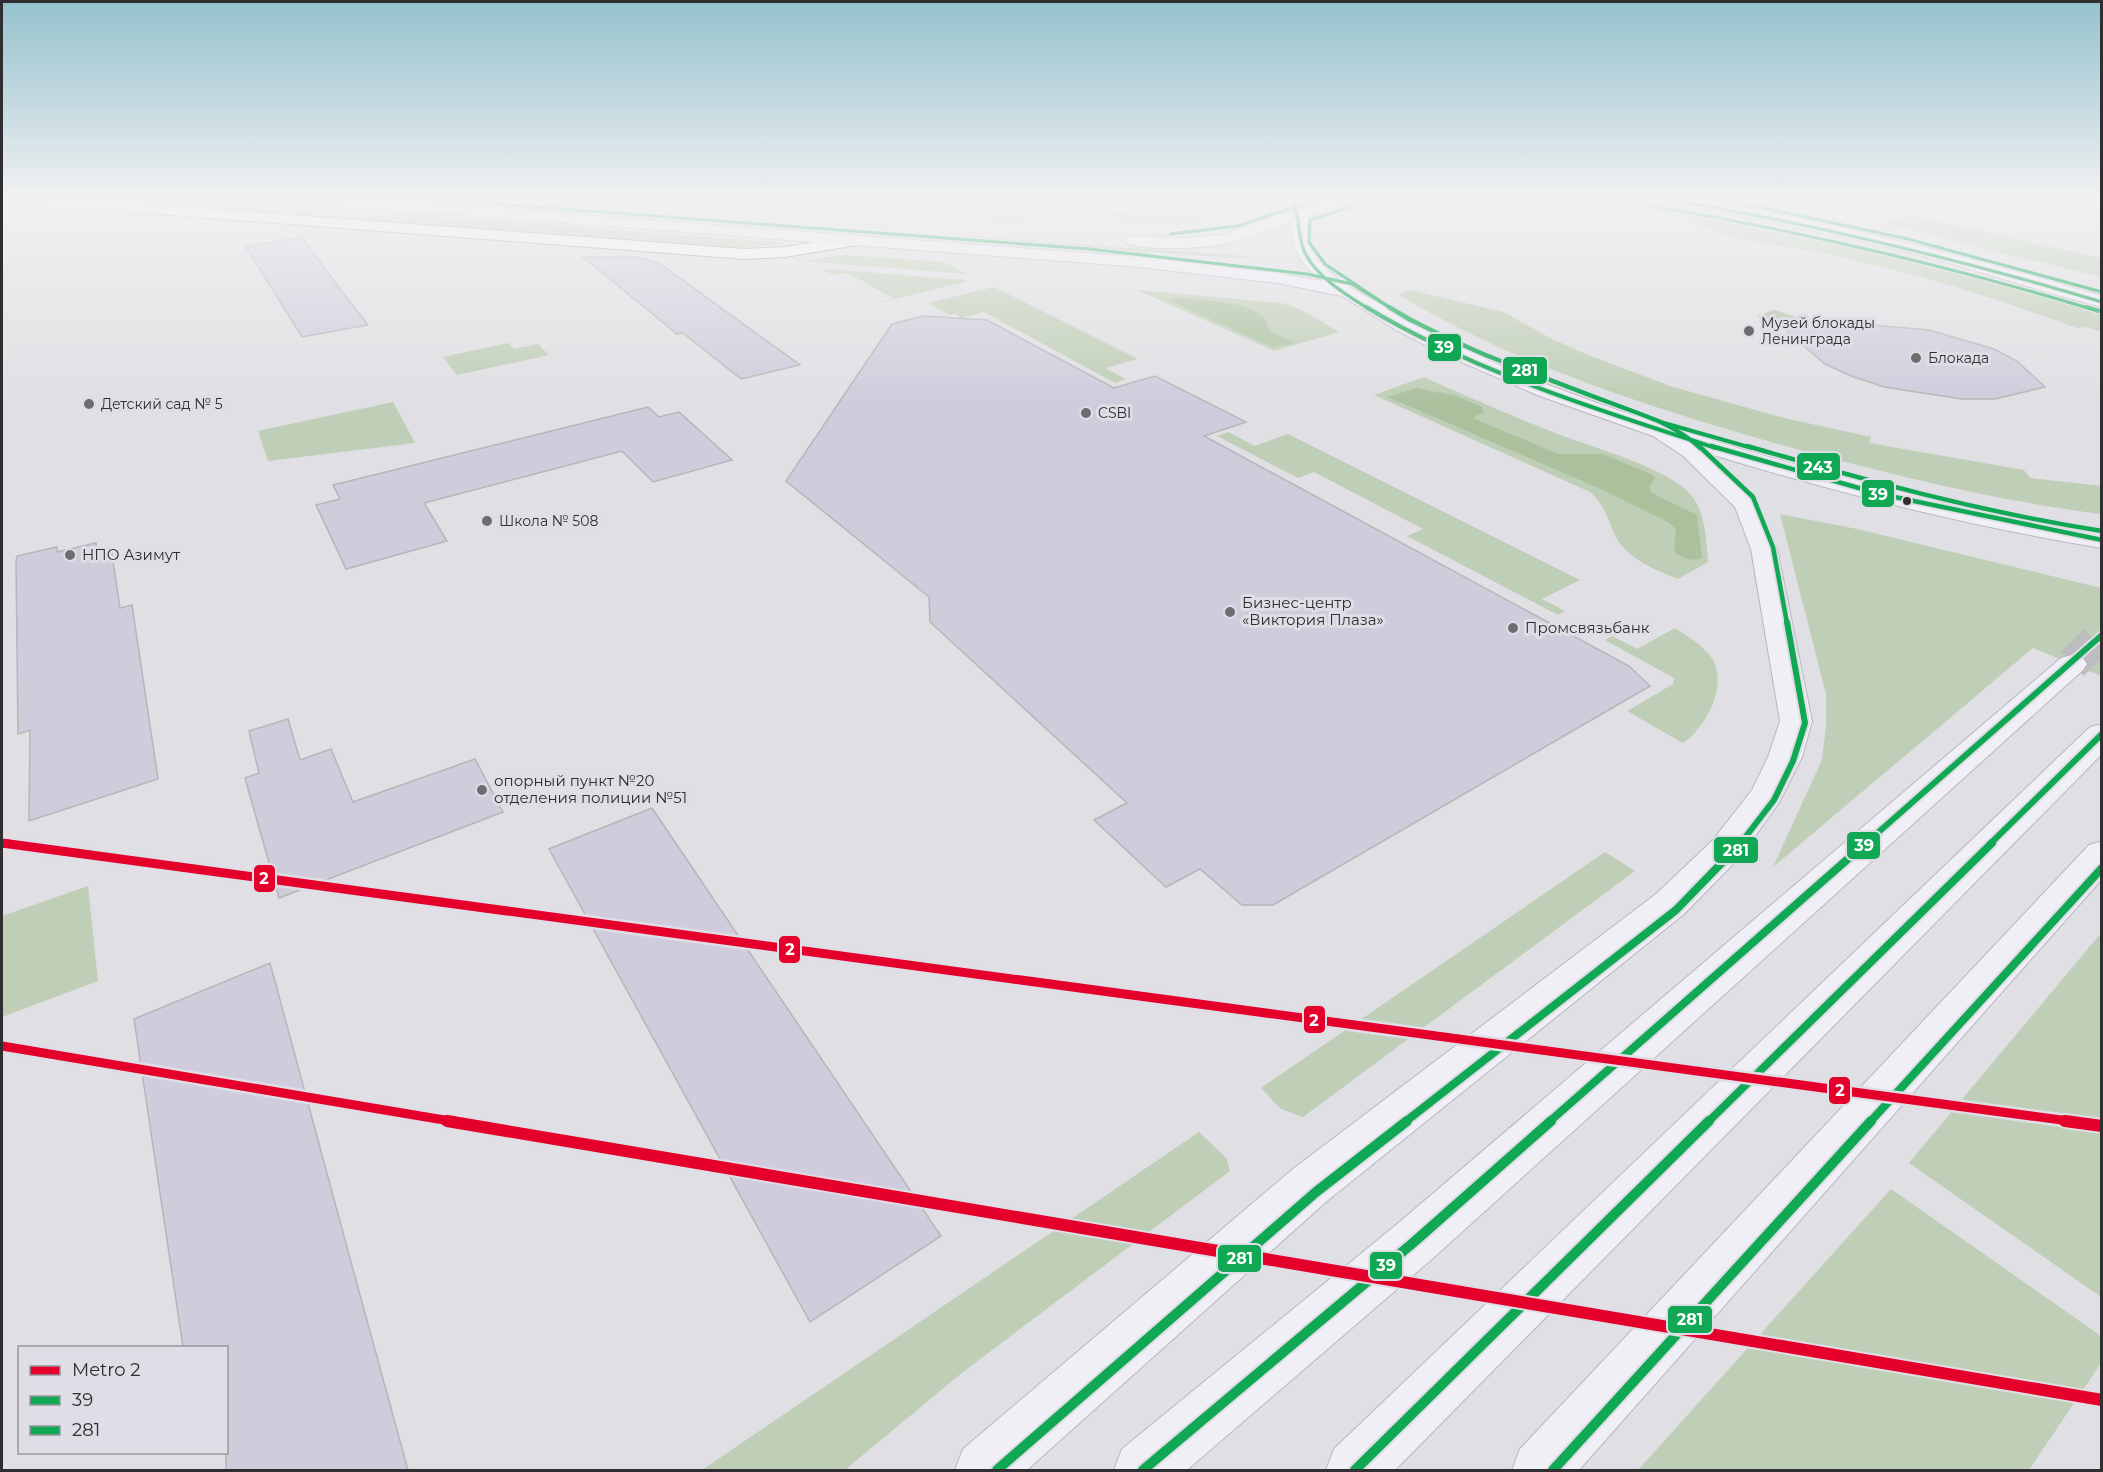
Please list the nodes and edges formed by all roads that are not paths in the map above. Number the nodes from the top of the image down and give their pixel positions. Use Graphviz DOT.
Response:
graph roads {
  1 [pos="1165,266"];
  2 [pos="1315,266"];
  3 [pos="1972,266"];
  4 [pos="2025,279"];
  5 [pos="2102,288"];
  6 [pos="1349,292"];
  7 [pos="2102,302"];
  8 [pos="1661,432"];
  9 [pos="2102,540"];
  10 [pos="2072,664"];
  11 [pos="2102,734"];
  12 [pos="2102,854"];
  13 [pos="984,1470"];
  14 [pos="1143,1470"];
  15 [pos="1355,1470"];
  16 [pos="1542,1470"];
  1 -- 6 [label="main road"];
  2 -- 6 [label="main road"];
  3 -- 4 [label="main road"];
  4 -- 5 [label="main road"];
  4 -- 7 [label="main road"];
  6 -- 8 [label="main road"];
  8 -- 9 [label="main road"];
  8 -- 13 [label="main road"];
  10 -- 14 [label="main road"];
  11 -- 15 [label="main road"];
  12 -- 16 [label="main road"];
}
